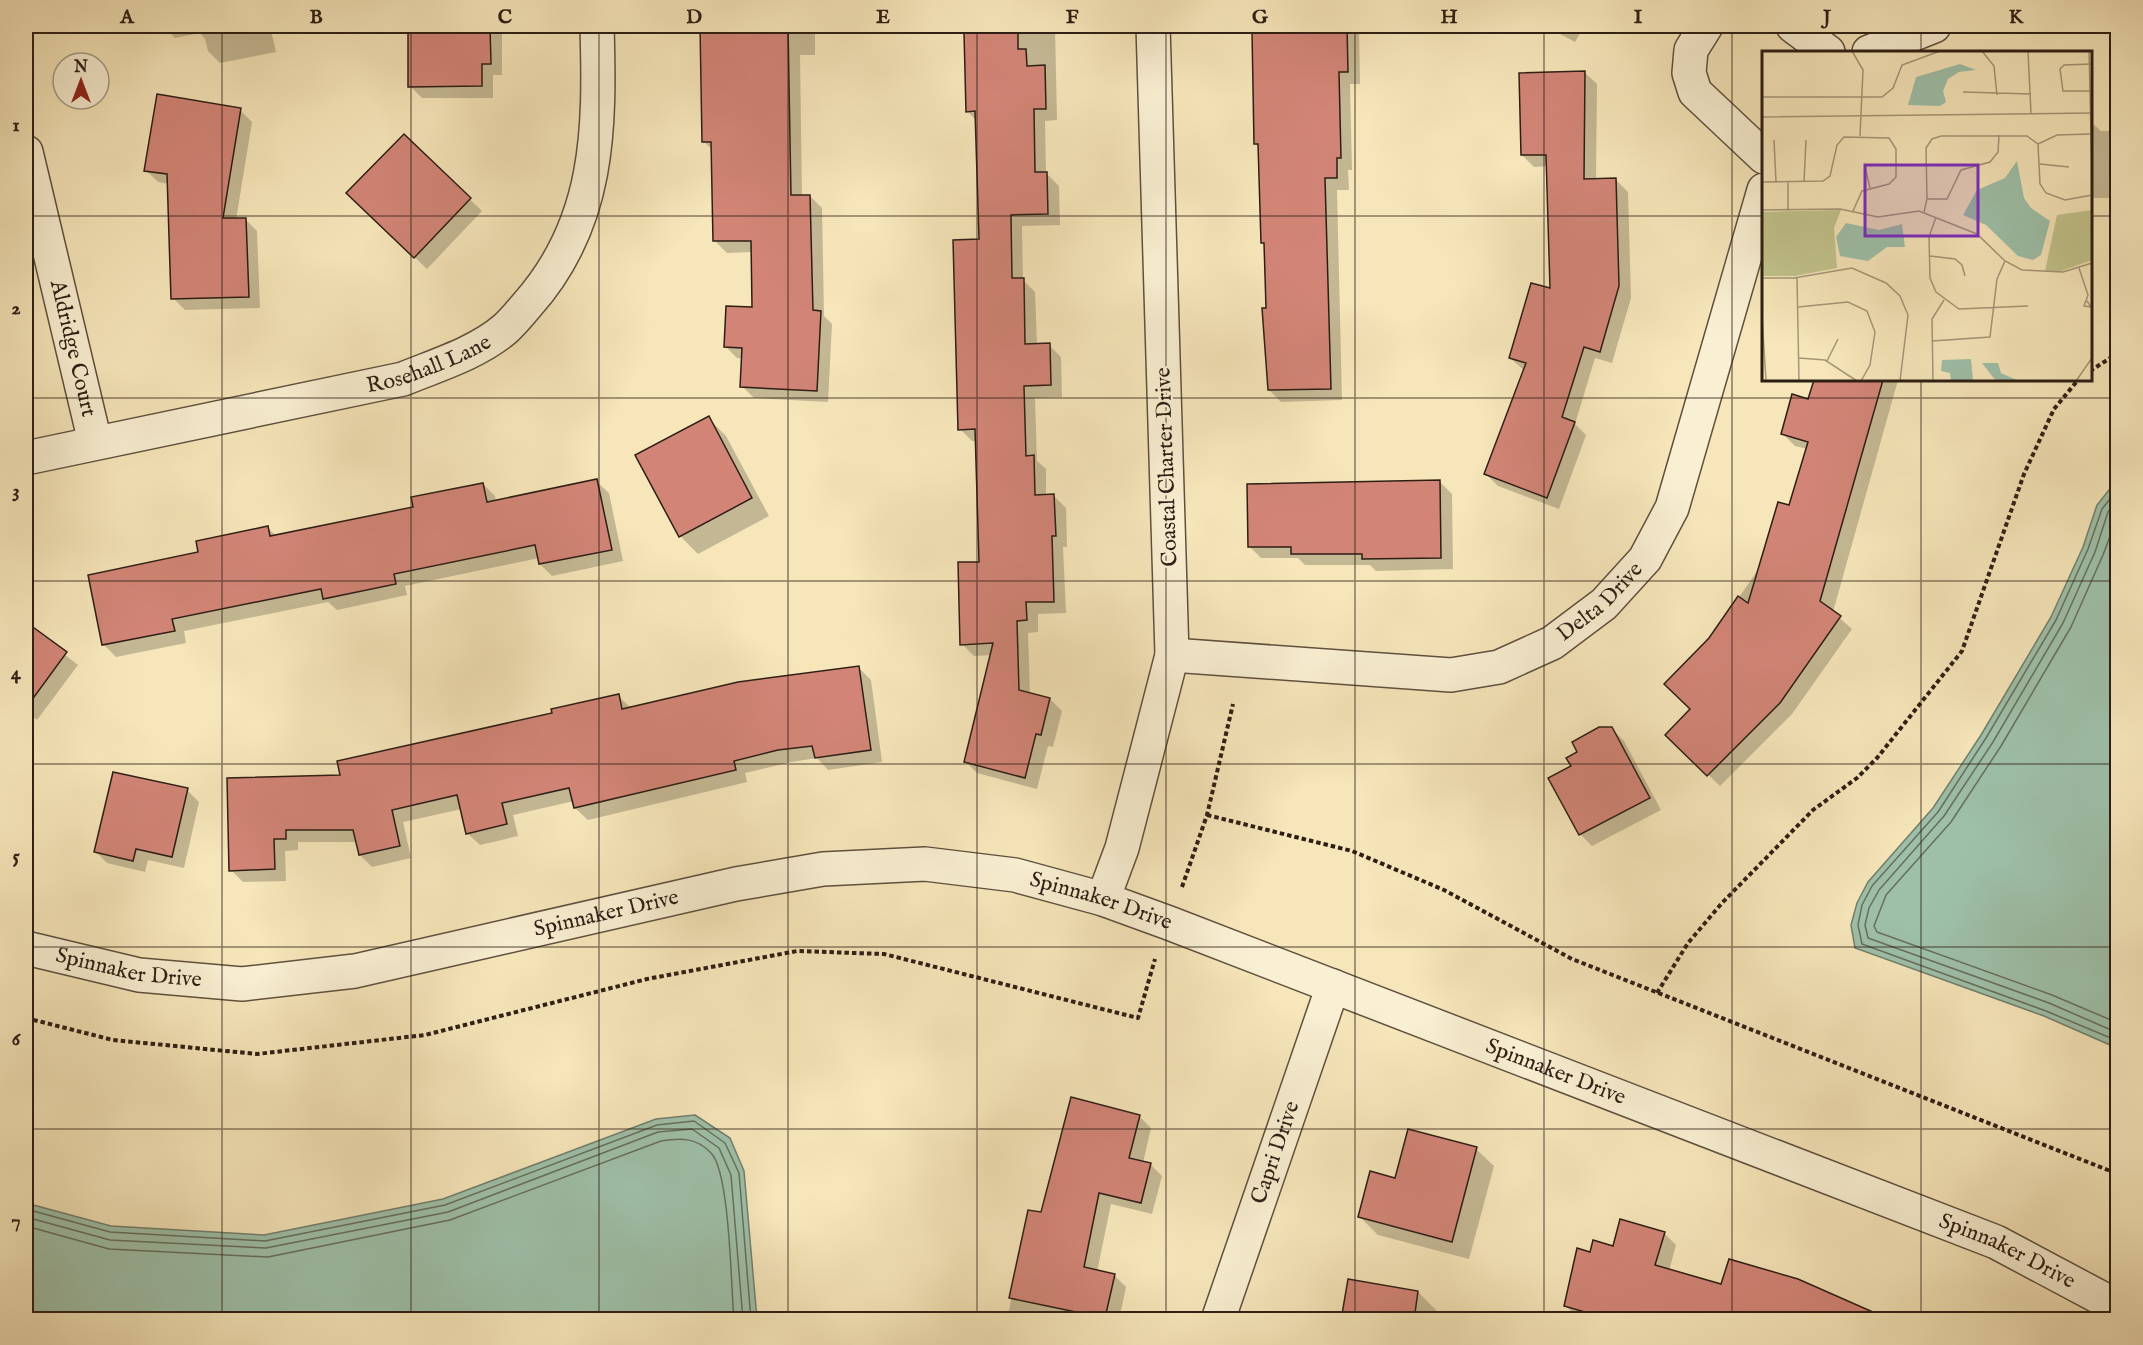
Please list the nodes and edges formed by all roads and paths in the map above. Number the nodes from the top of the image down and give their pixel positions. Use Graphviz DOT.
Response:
graph roads {
  1 [pos="597,26"];
  2 [pos="1153,26"];
  3 [pos="1706,26"];
  4 [pos="1793,26"];
  5 [pos="1934,26"];
  6 [pos="1827,51"];
  7 [pos="1872,51"];
  8 [pos="26,152"];
  9 [pos="1762,155"];
  10 [pos="1762,197"];
  11 [pos="2118,353"];
  12 [pos="2092,370"];
  13 [pos="2077,381"];
  14 [pos="95,442"];
  15 [pos="26,458"];
  16 [pos="1172,655"];
  17 [pos="1233,704"];
  18 [pos="1207,815"];
  19 [pos="1179,896"];
  20 [pos="1103,899"];
  21 [pos="26,948"];
  22 [pos="1157,952"];
  23 [pos="1333,986"];
  24 [pos="1657,993"];
  25 [pos="26,1018"];
  26 [pos="2118,1174"];
  27 [pos="2118,1307"];
  28 [pos="1218,1320"];
  1 -- 14 [label="street, Rosehall Lane"];
  2 -- 16 [label="street, Coastal Charter Drive"];
  3 -- 9 [label="street"];
  4 -- 6 [label="street"];
  5 -- 7 [label="street"];
  8 -- 14 [label="street, Aldridge Court"];
  10 -- 16 [label="street, Delta Drive"];
  11 -- 12 [label="path"];
  13 -- 24 [label="path"];
  14 -- 15 [label="street, Rosehall Lane"];
  16 -- 20 [label="street, Coastal Charter Drive"];
  17 -- 18 [label="path"];
  18 -- 19 [label="path"];
  18 -- 24 [label="path"];
  20 -- 21 [label="street, Spinnaker Drive"];
  20 -- 23 [label="street, Spinnaker Drive"];
  22 -- 25 [label="path"];
  23 -- 27 [label="street, Spinnaker Drive"];
  23 -- 28 [label="street, Capri Drive"];
  24 -- 26 [label="path"];
}
